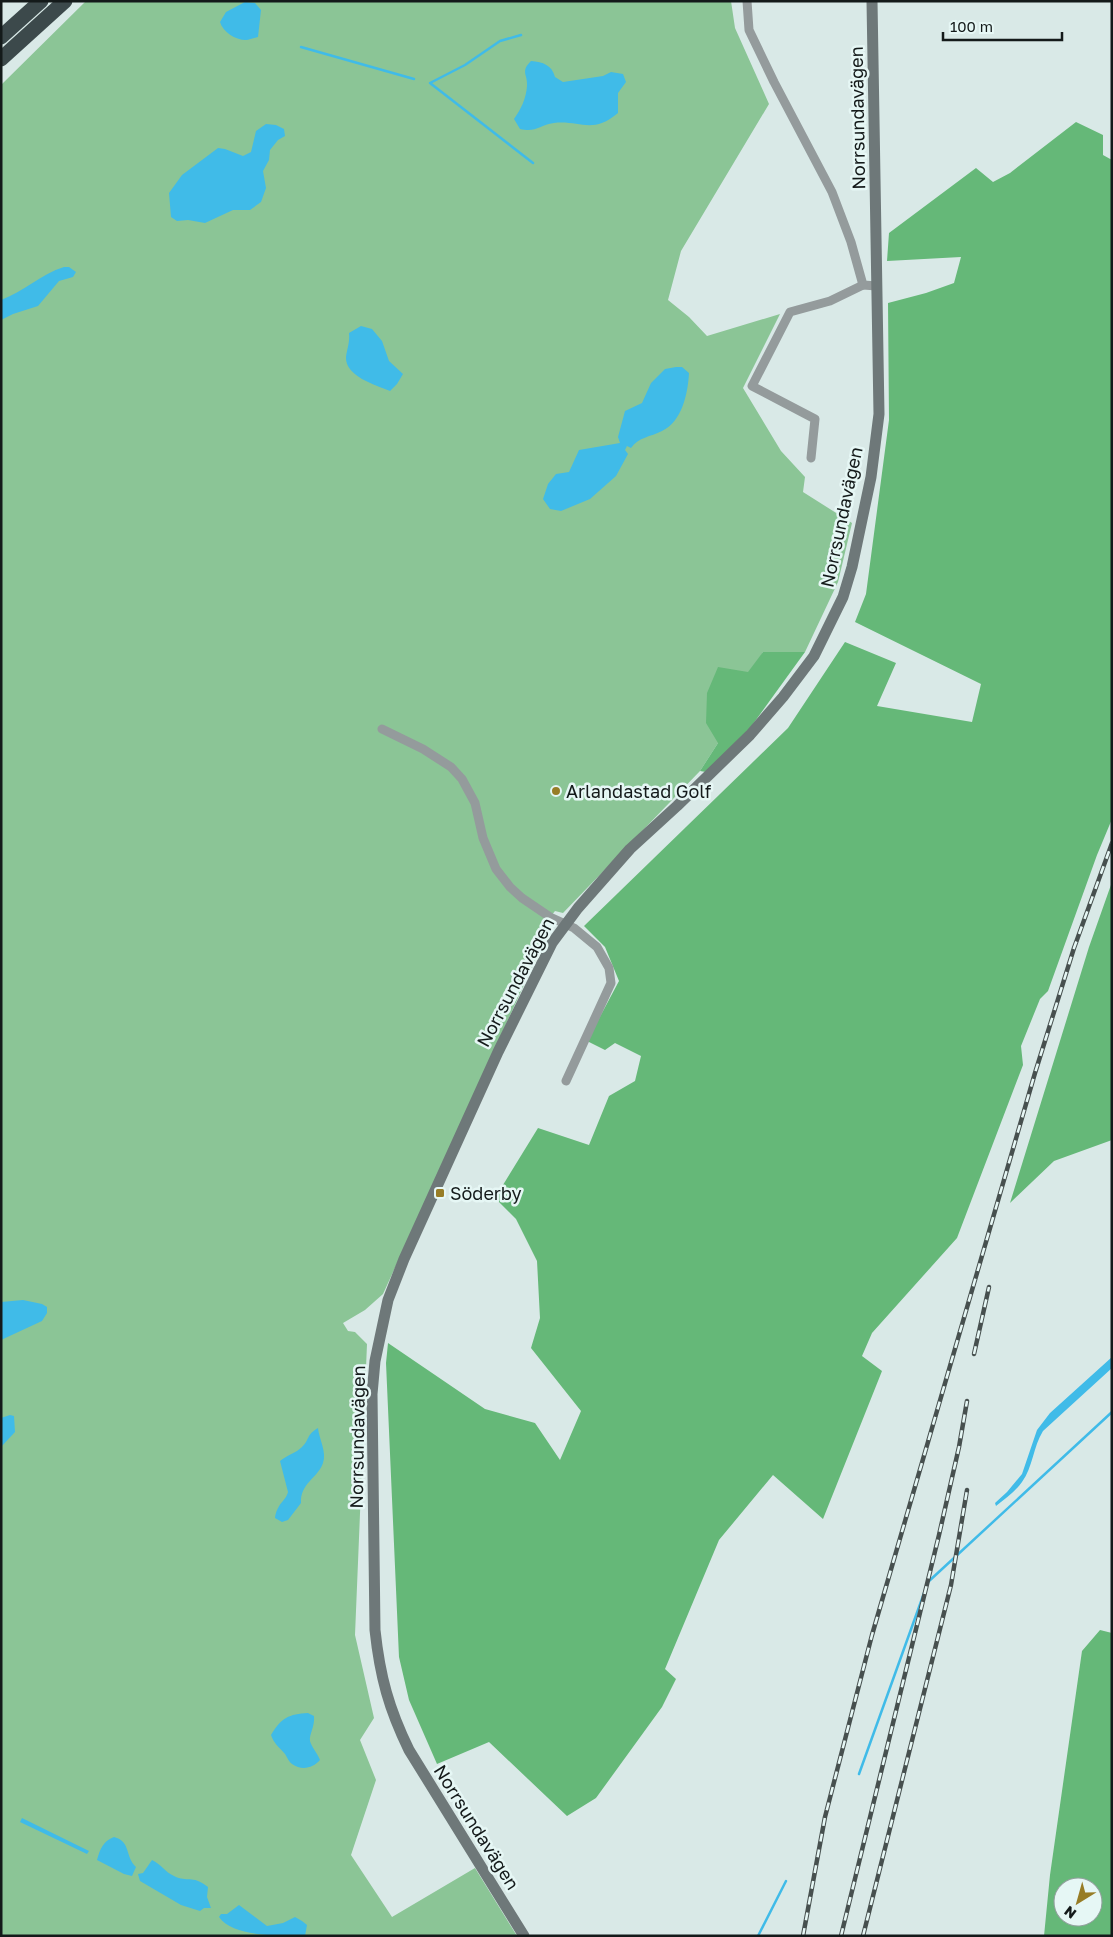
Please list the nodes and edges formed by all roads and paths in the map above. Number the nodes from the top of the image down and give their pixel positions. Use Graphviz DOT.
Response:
graph roads {
  1 [pos="41,1"];
  2 [pos="65,1"];
  3 [pos="746,1"];
  4 [pos="872,1"];
  5 [pos="40,24"];
  6 [pos="1,37"];
  7 [pos="1,59"];
  8 [pos="1,67"];
  9 [pos="863,285"];
  10 [pos="877,286"];
  11 [pos="811,458"];
  12 [pos="382,729"];
  13 [pos="564,924"];
  14 [pos="566,1081"];
  15 [pos="524,1936"];
  1 -- 6 [label="highway"];
  2 -- 5 [label="highway"];
  3 -- 9 [label="street"];
  4 -- 10 [label="street, Norrsundavägen"];
  5 -- 7 [label="highway"];
  5 -- 8 [label="highway"];
  9 -- 10 [label="street"];
  9 -- 11 [label="street"];
  10 -- 13 [label="street, Norrsundavägen"];
  12 -- 13 [label="street"];
  13 -- 14 [label="street"];
  13 -- 15 [label="street, Norrsundavägen"];
}
